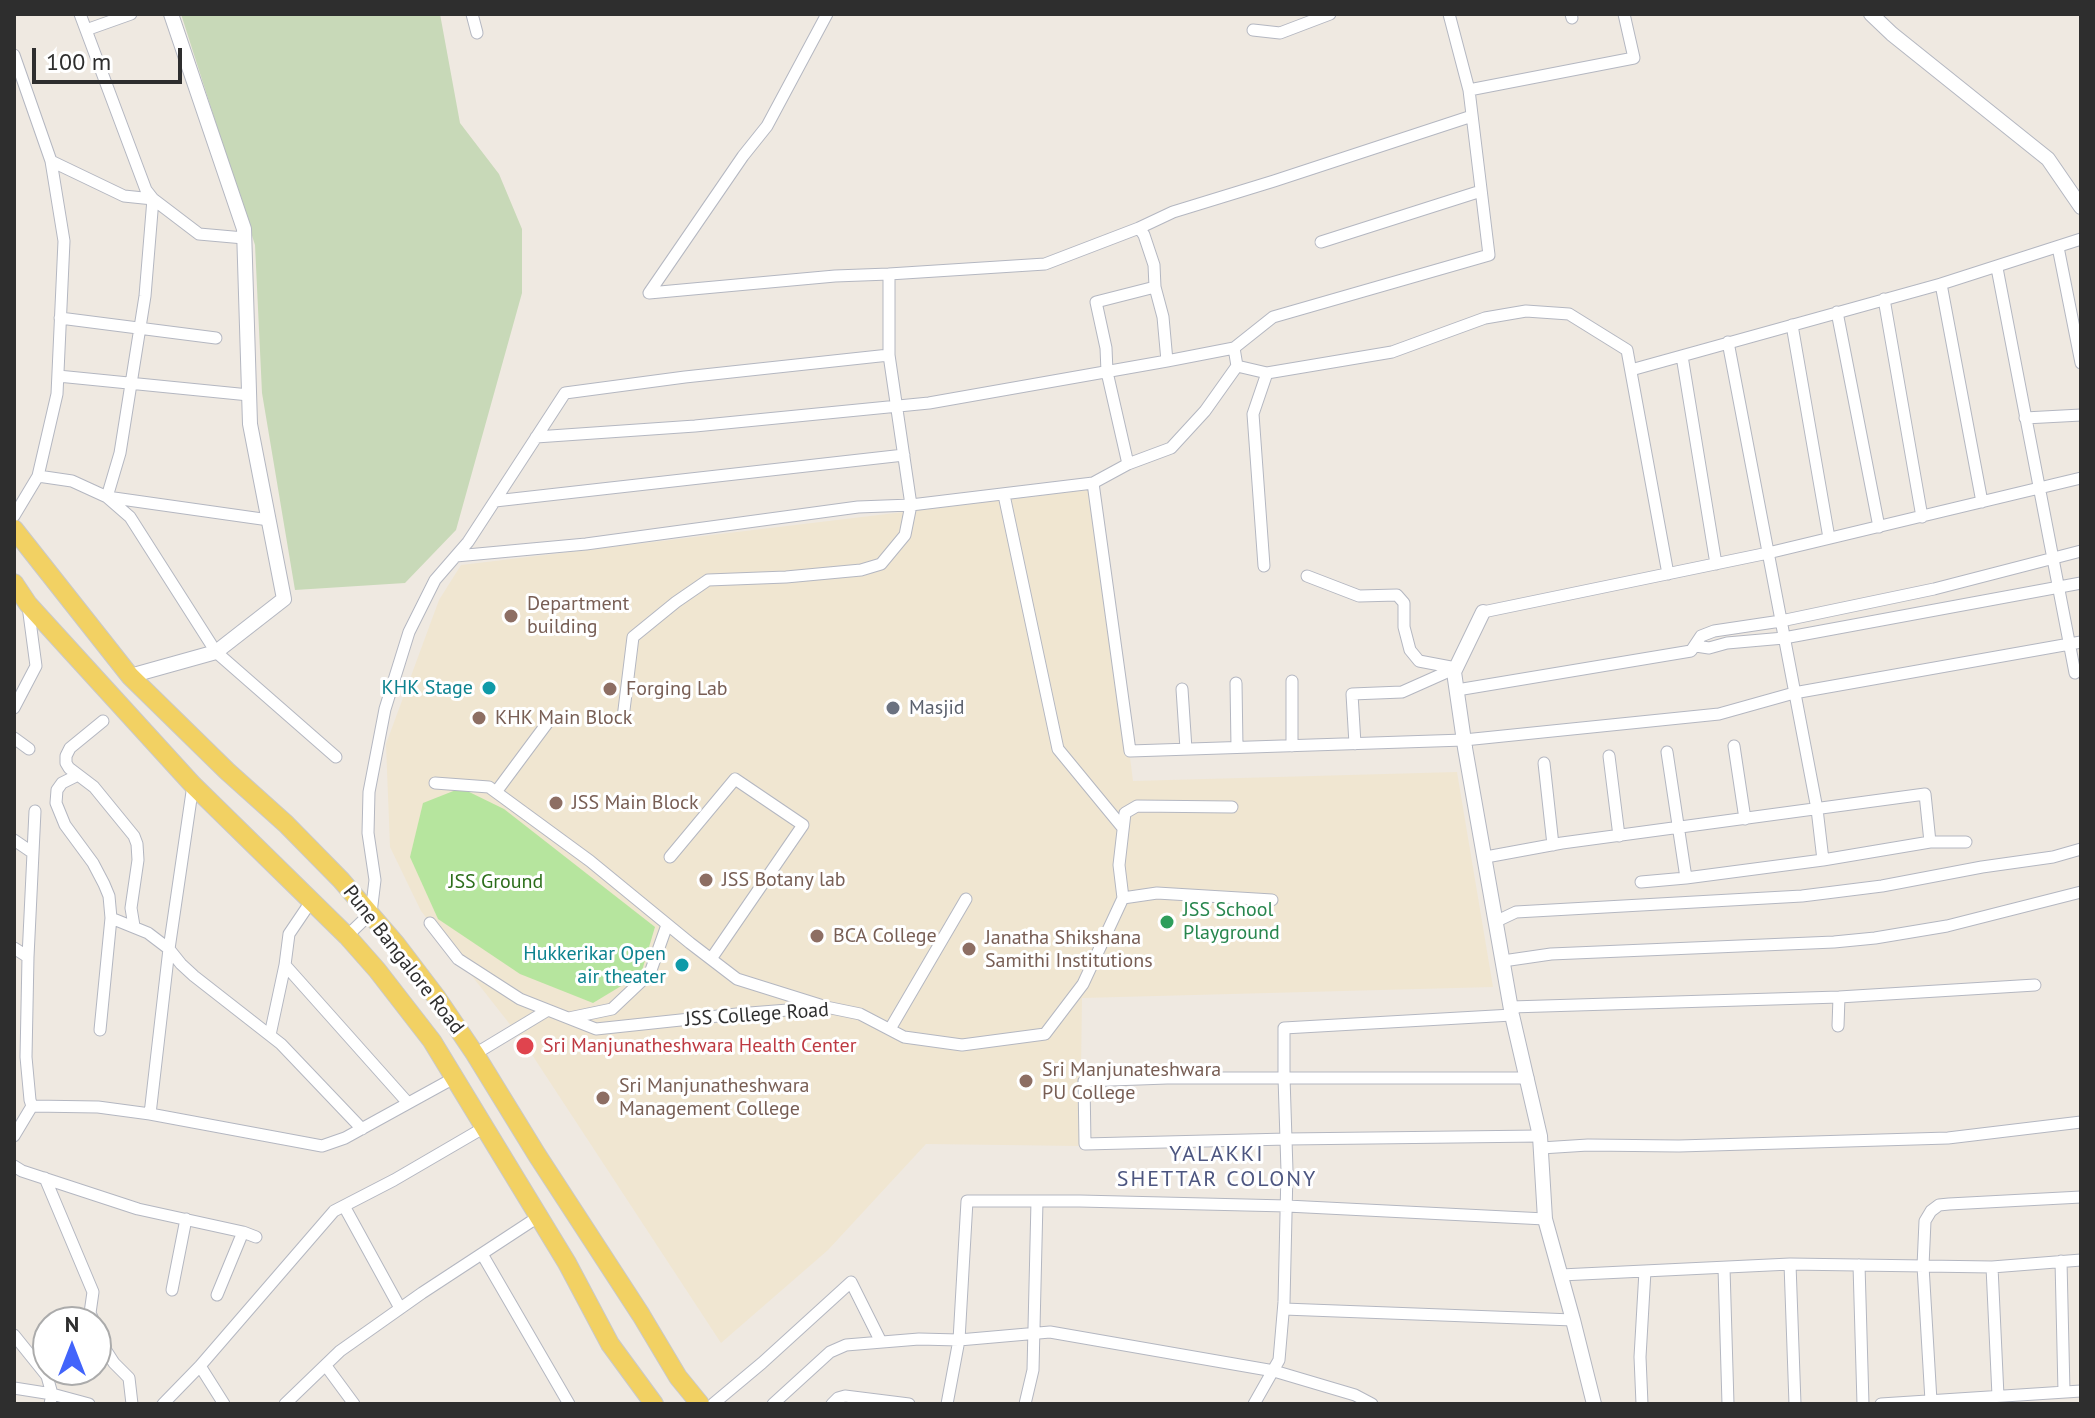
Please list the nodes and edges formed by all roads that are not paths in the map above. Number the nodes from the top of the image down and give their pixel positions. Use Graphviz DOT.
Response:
graph roads {
  1 [pos="80,14"];
  2 [pos="131,14"];
  3 [pos="171,14"];
  4 [pos="472,14"];
  5 [pos="827,14"];
  6 [pos="1330,14"];
  7 [pos="1449,14"];
  8 [pos="1624,14"];
  9 [pos="1871,14"];
  10 [pos="86,30"];
  11 [pos="1253,30"];
  12 [pos="477,33"];
  13 [pos="14,55"];
  14 [pos="19,86"];
  15 [pos="1469,90"];
  16 [pos="1472,116"];
  17 [pos="51,161"];
  18 [pos="1481,191"];
  19 [pos="153,199"];
  20 [pos="2081,207"];
  21 [pos="1139,228"];
  22 [pos="244,238"];
  23 [pos="2081,239"];
  24 [pos="1321,242"];
  25 [pos="2058,247"];
  26 [pos="1997,268"];
  27 [pos="889,274"];
  28 [pos="1941,284"];
  29 [pos="1155,287"];
  30 [pos="1884,299"];
  31 [pos="1837,312"];
  32 [pos="60,318"];
  33 [pos="1792,325"];
  34 [pos="140,328"];
  35 [pos="216,338"];
  36 [pos="1728,342"];
  37 [pos="1234,348"];
  38 [pos="2080,348"];
  39 [pos="889,355"];
  40 [pos="1682,356"];
  41 [pos="1167,361"];
  42 [pos="2081,363"];
  43 [pos="1237,366"];
  44 [pos="1631,370"];
  45 [pos="1107,372"];
  46 [pos="1267,373"];
  47 [pos="58,376"];
  48 [pos="131,384"];
  49 [pos="249,395"];
  50 [pos="898,406"];
  51 [pos="2081,415"];
  52 [pos="2025,418"];
  53 [pos="536,437"];
  54 [pos="904,455"];
  55 [pos="1128,464"];
  56 [pos="38,476"];
  57 [pos="2081,478"];
  58 [pos="1093,483"];
  59 [pos="2039,489"];
  60 [pos="1004,495"];
  61 [pos="107,497"];
  62 [pos="495,501"];
  63 [pos="1982,502"];
  64 [pos="911,505"];
  65 [pos="14,516"];
  66 [pos="1922,517"];
  67 [pos="269,520"];
  68 [pos="1879,527"];
  69 [pos="14,529"];
  70 [pos="1829,538"];
  71 [pos="2081,551"];
  72 [pos="1768,553"];
  73 [pos="456,556"];
  74 [pos="2052,558"];
  75 [pos="1716,564"];
  76 [pos="1264,566"];
  77 [pos="1668,574"];
  78 [pos="1307,576"];
  79 [pos="14,583"];
  80 [pos="2081,583"];
  81 [pos="2058,587"];
  82 [pos="28,604"];
  83 [pos="1483,612"];
  84 [pos="1781,621"];
  85 [pos="1784,638"];
  86 [pos="2076,643"];
  87 [pos="1696,646"];
  88 [pos="216,652"];
  89 [pos="1456,668"];
  90 [pos="2075,673"];
  91 [pos="130,676"];
  92 [pos="1292,681"];
  93 [pos="1236,683"];
  94 [pos="1182,689"];
  95 [pos="1457,690"];
  96 [pos="1794,693"];
  97 [pos="14,708"];
  98 [pos="551,718"];
  99 [pos="623,718"];
  100 [pos="103,721"];
  101 [pos="14,738"];
  102 [pos="1464,740"];
  103 [pos="1355,744"];
  104 [pos="1292,746"];
  105 [pos="1734,746"];
  106 [pos="1237,747"];
  107 [pos="29,749"];
  108 [pos="1186,749"];
  109 [pos="1667,752"];
  110 [pos="1609,756"];
  111 [pos="336,757"];
  112 [pos="1544,763"];
  113 [pos="78,775"];
  114 [pos="435,783"];
  115 [pos="193,785"];
  116 [pos="496,792"];
  117 [pos="1232,807"];
  118 [pos="1817,809"];
  119 [pos="35,811"];
  120 [pos="1745,819"];
  121 [pos="1123,828"];
  122 [pos="1679,828"];
  123 [pos="1619,836"];
  124 [pos="14,840"];
  125 [pos="1930,842"];
  126 [pos="1966,842"];
  127 [pos="1553,845"];
  128 [pos="2081,849"];
  129 [pos="33,853"];
  130 [pos="670,857"];
  131 [pos="1486,857"];
  132 [pos="1823,860"];
  133 [pos="1686,878"];
  134 [pos="1641,882"];
  135 [pos="2081,892"];
  136 [pos="1123,898"];
  137 [pos="966,899"];
  138 [pos="312,900"];
  139 [pos="1272,900"];
  140 [pos="371,913"];
  141 [pos="111,918"];
  142 [pos="1497,921"];
  143 [pos="430,923"];
  144 [pos="667,925"];
  145 [pos="134,926"];
  146 [pos="347,936"];
  147 [pos="14,948"];
  148 [pos="169,949"];
  149 [pos="28,957"];
  150 [pos="711,959"];
  151 [pos="1503,961"];
  152 [pos="285,965"];
  153 [pos="2035,985"];
  154 [pos="1839,997"];
  155 [pos="826,1007"];
  156 [pos="548,1010"];
  157 [pos="1512,1011"];
  158 [pos="569,1018"];
  159 [pos="1838,1026"];
  160 [pos="890,1029"];
  161 [pos="100,1030"];
  162 [pos="270,1035"];
  163 [pos="14,1049"];
  164 [pos="475,1054"];
  165 [pos="26,1057"];
  166 [pos="1284,1077"];
  167 [pos="454,1078"];
  168 [pos="1528,1078"];
  169 [pos="408,1103"];
  170 [pos="32,1106"];
  171 [pos="150,1114"];
  172 [pos="2081,1122"];
  173 [pos="485,1127"];
  174 [pos="362,1129"];
  175 [pos="14,1136"];
  176 [pos="1287,1139"];
  177 [pos="1541,1142"];
  178 [pos="14,1166"];
  179 [pos="45,1178"];
  180 [pos="2081,1197"];
  181 [pos="1037,1201"];
  182 [pos="344,1206"];
  183 [pos="1287,1206"];
  184 [pos="538,1217"];
  185 [pos="186,1219"];
  186 [pos="1545,1219"];
  187 [pos="243,1232"];
  188 [pos="256,1237"];
  189 [pos="482,1254"];
  190 [pos="2081,1260"];
  191 [pos="2061,1261"];
  192 [pos="1790,1264"];
  193 [pos="1859,1265"];
  194 [pos="1923,1266"];
  195 [pos="1992,1267"];
  196 [pos="1724,1268"];
  197 [pos="1645,1271"];
  198 [pos="1561,1275"];
  199 [pos="172,1290"];
  200 [pos="217,1295"];
  201 [pos="91,1306"];
  202 [pos="400,1308"];
  203 [pos="1284,1309"];
  204 [pos="1573,1320"];
  205 [pos="1033,1334"];
  206 [pos="14,1335"];
  207 [pos="959,1340"];
  208 [pos="881,1342"];
  209 [pos="112,1360"];
  210 [pos="200,1366"];
  211 [pos="326,1366"];
  212 [pos="1274,1371"];
  213 [pos="14,1388"];
  214 [pos="2081,1391"];
  215 [pos="2064,1392"];
  216 [pos="1998,1396"];
  217 [pos="51,1399"];
  218 [pos="1931,1401"];
  219 [pos="291,1402"];
  220 [pos="89,1404"];
  221 [pos="132,1404"];
  222 [pos="163,1404"];
  223 [pos="224,1404"];
  224 [pos="354,1404"];
  225 [pos="569,1404"];
  226 [pos="654,1404"];
  227 [pos="700,1404"];
  228 [pos="713,1404"];
  229 [pos="773,1404"];
  230 [pos="832,1404"];
  231 [pos="909,1404"];
  232 [pos="947,1404"];
  233 [pos="1025,1404"];
  234 [pos="1254,1404"];
  235 [pos="1372,1404"];
  236 [pos="1594,1404"];
  237 [pos="1642,1404"];
  238 [pos="1728,1404"];
  239 [pos="1795,1404"];
  240 [pos="1863,1404"];
  241 [pos="1881,1404"];
  1 -- 10 [label="street"];
  2 -- 10 [label="street"];
  3 -- 22 [label="street"];
  4 -- 12 [label="street"];
  5 -- 27 [label="street"];
  6 -- 11 [label="street"];
  7 -- 15 [label="street"];
  8 -- 15 [label="street"];
  9 -- 20 [label="street"];
  10 -- 19 [label="street"];
  13 -- 14 [label="street"];
  14 -- 17 [label="street"];
  15 -- 16 [label="street"];
  16 -- 18 [label="street"];
  16 -- 21 [label="street"];
  17 -- 19 [label="street"];
  17 -- 32 [label="street"];
  18 -- 24 [label="street"];
  18 -- 37 [label="street"];
  19 -- 22 [label="street"];
  19 -- 34 [label="street"];
  21 -- 27 [label="street"];
  21 -- 29 [label="street"];
  22 -- 49 [label="street"];
  23 -- 25 [label="street"];
  25 -- 26 [label="street"];
  25 -- 38 [label="street"];
  26 -- 28 [label="street"];
  26 -- 52 [label="street"];
  27 -- 39 [label="street"];
  28 -- 30 [label="street"];
  28 -- 63 [label="street"];
  29 -- 41 [label="street"];
  29 -- 45 [label="street"];
  30 -- 31 [label="street"];
  30 -- 66 [label="street"];
  31 -- 33 [label="street"];
  31 -- 68 [label="street"];
  32 -- 34 [label="street"];
  32 -- 47 [label="street"];
  33 -- 36 [label="street"];
  33 -- 70 [label="street"];
  34 -- 35 [label="street"];
  34 -- 48 [label="street"];
  36 -- 40 [label="street"];
  36 -- 72 [label="street"];
  37 -- 41 [label="street"];
  37 -- 43 [label="street"];
  38 -- 42 [label="street"];
  39 -- 50 [label="street"];
  39 -- 53 [label="street"];
  40 -- 44 [label="street"];
  40 -- 75 [label="street"];
  41 -- 45 [label="street"];
  43 -- 46 [label="street"];
  43 -- 55 [label="street"];
  44 -- 46 [label="street"];
  44 -- 77 [label="street"];
  45 -- 50 [label="street"];
  45 -- 55 [label="street"];
  46 -- 76 [label="street"];
  47 -- 48 [label="street"];
  47 -- 56 [label="street"];
  48 -- 49 [label="street"];
  48 -- 61 [label="street"];
  49 -- 67 [label="street"];
  50 -- 53 [label="street"];
  50 -- 54 [label="street"];
  51 -- 52 [label="street"];
  52 -- 59 [label="street"];
  53 -- 62 [label="street"];
  54 -- 62 [label="street"];
  54 -- 64 [label="street"];
  55 -- 58 [label="street"];
  56 -- 61 [label="street"];
  56 -- 65 [label="street"];
  57 -- 59 [label="street"];
  58 -- 60 [label="street"];
  58 -- 108 [label="street"];
  59 -- 63 [label="street"];
  59 -- 74 [label="street"];
  60 -- 64 [label="street"];
  60 -- 121 [label="street"];
  61 -- 67 [label="street"];
  61 -- 88 [label="street"];
  62 -- 73 [label="street"];
  63 -- 66 [label="street"];
  64 -- 73 [label="street"];
  64 -- 99 [label="street"];
  66 -- 68 [label="street"];
  67 -- 88 [label="street"];
  68 -- 70 [label="street"];
  69 -- 91 [label="main road, Pune Bangalore Road"];
  70 -- 72 [label="street"];
  71 -- 74 [label="street"];
  72 -- 75 [label="street"];
  72 -- 84 [label="street"];
  73 -- 140 [label="street"];
  74 -- 81 [label="street"];
  74 -- 84 [label="street"];
  75 -- 77 [label="street"];
  77 -- 83 [label="street"];
  78 -- 89 [label="street"];
  79 -- 82 [label="main road, Pune Bangalore Road"];
  80 -- 81 [label="street"];
  81 -- 85 [label="street"];
  81 -- 86 [label="street"];
  82 -- 97 [label="street"];
  82 -- 115 [label="main road, Pune Bangalore Road"];
  83 -- 89 [label="street"];
  84 -- 85 [label="street"];
  84 -- 87 [label="street"];
  85 -- 87 [label="street"];
  85 -- 96 [label="street"];
  86 -- 90 [label="street"];
  86 -- 96 [label="street"];
  87 -- 95 [label="street"];
  88 -- 91 [label="street"];
  88 -- 111 [label="street"];
  89 -- 95 [label="street"];
  89 -- 103 [label="street"];
  91 -- 140 [label="main road, Pune Bangalore Road"];
  92 -- 104 [label="street"];
  93 -- 106 [label="street"];
  94 -- 108 [label="street"];
  95 -- 102 [label="street"];
  96 -- 102 [label="street"];
  96 -- 118 [label="street"];
  98 -- 116 [label="street"];
  100 -- 113 [label="street"];
  101 -- 107 [label="street"];
  102 -- 103 [label="street"];
  102 -- 131 [label="street"];
  103 -- 104 [label="street"];
  104 -- 106 [label="street"];
  105 -- 120 [label="street"];
  106 -- 108 [label="street"];
  109 -- 122 [label="street"];
  110 -- 123 [label="street"];
  112 -- 127 [label="street"];
  113 -- 141 [label="street"];
  113 -- 145 [label="street"];
  114 -- 116 [label="street"];
  115 -- 138 [label="main road, Pune Bangalore Road"];
  115 -- 148 [label="street"];
  116 -- 144 [label="street"];
  117 -- 121 [label="street"];
  118 -- 120 [label="street"];
  118 -- 125 [label="street"];
  118 -- 132 [label="street"];
  119 -- 129 [label="street"];
  120 -- 122 [label="street"];
  121 -- 136 [label="street"];
  122 -- 123 [label="street"];
  122 -- 133 [label="street"];
  123 -- 127 [label="street"];
  124 -- 129 [label="street"];
  125 -- 126 [label="street"];
  125 -- 132 [label="street"];
  127 -- 131 [label="street"];
  128 -- 142 [label="street"];
  129 -- 149 [label="street"];
  130 -- 150 [label="street"];
  131 -- 142 [label="street"];
  132 -- 133 [label="street"];
  133 -- 134 [label="street"];
  135 -- 151 [label="street"];
  136 -- 139 [label="street"];
  136 -- 160 [label="street, JSS College Road"];
  137 -- 160 [label="street"];
  138 -- 146 [label="main road, Pune Bangalore Road"];
  138 -- 152 [label="street"];
  140 -- 146 [label="street"];
  140 -- 164 [label="main road, Pune Bangalore Road"];
  141 -- 145 [label="street"];
  141 -- 161 [label="street"];
  142 -- 151 [label="street"];
  143 -- 156 [label="street, JSS College Road"];
  144 -- 150 [label="street"];
  144 -- 158 [label="street"];
  145 -- 148 [label="street"];
  146 -- 167 [label="main road, Pune Bangalore Road"];
  147 -- 149 [label="street"];
  148 -- 162 [label="street"];
  148 -- 171 [label="street"];
  149 -- 165 [label="street"];
  150 -- 155 [label="street"];
  151 -- 157 [label="street"];
  152 -- 162 [label="street"];
  152 -- 169 [label="street"];
  153 -- 154 [label="street"];
  154 -- 157 [label="street"];
  154 -- 159 [label="street"];
  155 -- 158 [label="street, JSS College Road"];
  155 -- 160 [label="street, JSS College Road"];
  156 -- 158 [label="street, JSS College Road"];
  156 -- 164 [label="street"];
  157 -- 166 [label="street"];
  157 -- 168 [label="street"];
  162 -- 174 [label="street"];
  163 -- 165 [label="street"];
  164 -- 227 [label="main road, Pune Bangalore Road"];
  165 -- 170 [label="street"];
  166 -- 168 [label="street"];
  166 -- 176 [label="street"];
  166 -- 176 [label="street"];
  167 -- 169 [label="street"];
  167 -- 173 [label="main road, Pune Bangalore Road"];
  168 -- 177 [label="street"];
  169 -- 174 [label="street"];
  170 -- 171 [label="street"];
  170 -- 175 [label="street"];
  171 -- 174 [label="street"];
  172 -- 177 [label="street"];
  173 -- 182 [label="street"];
  173 -- 184 [label="main road, Pune Bangalore Road"];
  176 -- 177 [label="street"];
  176 -- 183 [label="street"];
  177 -- 186 [label="street"];
  178 -- 179 [label="street"];
  179 -- 185 [label="street"];
  179 -- 201 [label="street"];
  180 -- 194 [label="street"];
  181 -- 183 [label="street"];
  181 -- 205 [label="street"];
  181 -- 207 [label="street"];
  182 -- 202 [label="street"];
  182 -- 210 [label="street"];
  183 -- 186 [label="street"];
  183 -- 203 [label="street"];
  184 -- 189 [label="street"];
  184 -- 226 [label="main road, Pune Bangalore Road"];
  185 -- 187 [label="street"];
  185 -- 199 [label="street"];
  186 -- 198 [label="street"];
  187 -- 188 [label="street"];
  187 -- 200 [label="street"];
  189 -- 202 [label="street"];
  189 -- 225 [label="street"];
  190 -- 191 [label="street"];
  191 -- 195 [label="street"];
  191 -- 215 [label="street"];
  192 -- 193 [label="street"];
  192 -- 196 [label="street"];
  192 -- 239 [label="street"];
  193 -- 194 [label="street"];
  193 -- 240 [label="street"];
  194 -- 195 [label="street"];
  194 -- 218 [label="street"];
  195 -- 216 [label="street"];
  196 -- 197 [label="street"];
  196 -- 238 [label="street"];
  197 -- 198 [label="street"];
  197 -- 237 [label="street"];
  198 -- 204 [label="street"];
  202 -- 211 [label="street"];
  203 -- 204 [label="street"];
  203 -- 212 [label="street"];
  204 -- 236 [label="street"];
  205 -- 207 [label="street"];
  205 -- 212 [label="street"];
  205 -- 233 [label="street"];
  206 -- 217 [label="street"];
  207 -- 208 [label="street"];
  207 -- 232 [label="street"];
  208 -- 228 [label="street"];
  208 -- 229 [label="street"];
  209 -- 221 [label="street"];
  210 -- 222 [label="street"];
  210 -- 223 [label="street"];
  211 -- 219 [label="street"];
  211 -- 224 [label="street"];
  212 -- 234 [label="street"];
  212 -- 235 [label="street"];
  213 -- 217 [label="street"];
  214 -- 215 [label="street"];
  215 -- 216 [label="street"];
  216 -- 218 [label="street"];
  217 -- 220 [label="street"];
  218 -- 241 [label="street"];
  230 -- 231 [label="street"];
}
